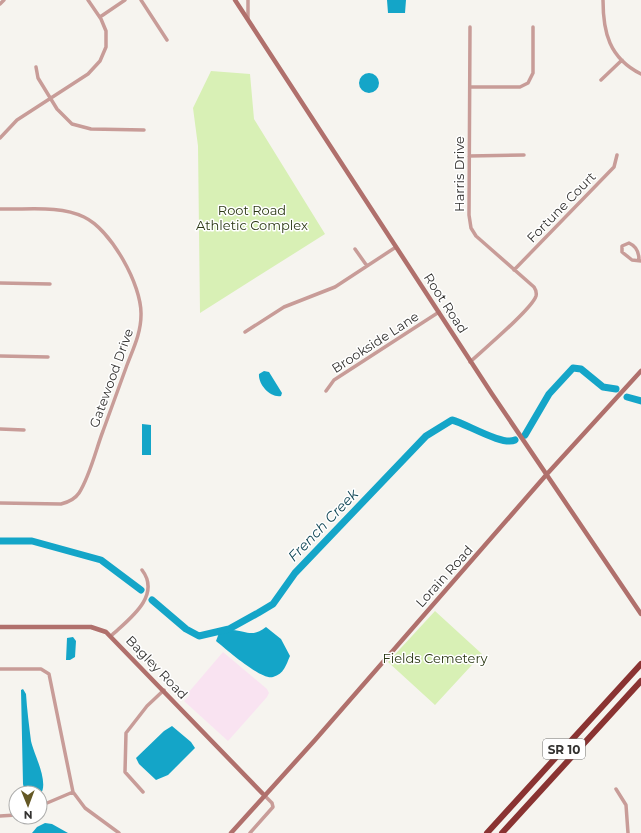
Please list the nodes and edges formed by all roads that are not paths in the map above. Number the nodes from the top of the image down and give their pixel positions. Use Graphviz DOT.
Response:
graph roads {
  1 [pos="4,0"];
  2 [pos="88,0"];
  3 [pos="125,0"];
  4 [pos="141,0"];
  5 [pos="235,0"];
  6 [pos="248,0"];
  7 [pos="603,0"];
  8 [pos="0,4"];
  9 [pos="100,17"];
  10 [pos="248,19"];
  11 [pos="533,27"];
  12 [pos="470,28"];
  13 [pos="167,40"];
  14 [pos="622,60"];
  15 [pos="36,67"];
  16 [pos="641,74"];
  17 [pos="601,80"];
  18 [pos="470,87"];
  19 [pos="51,98"];
  20 [pos="144,130"];
  21 [pos="0,137"];
  22 [pos="524,155"];
  23 [pos="617,155"];
  24 [pos="469,156"];
  25 [pos="0,209"];
  26 [pos="396,247"];
  27 [pos="356,249"];
  28 [pos="640,261"];
  29 [pos="367,266"];
  30 [pos="514,270"];
  31 [pos="0,283"];
  32 [pos="50,284"];
  33 [pos="439,312"];
  34 [pos="245,332"];
  35 [pos="0,356"];
  36 [pos="48,357"];
  37 [pos="470,362"];
  38 [pos="641,371"];
  39 [pos="326,391"];
  40 [pos="0,430"];
  41 [pos="24,430"];
  42 [pos="547,474"];
  43 [pos="0,503"];
  44 [pos="142,570"];
  45 [pos="641,614"];
  46 [pos="0,626"];
  47 [pos="112,635"];
  48 [pos="641,664"];
  49 [pos="0,669"];
  50 [pos="641,681"];
  51 [pos="164,690"];
  52 [pos="616,789"];
  53 [pos="73,792"];
  54 [pos="143,792"];
  55 [pos="264,795"];
  56 [pos="48,803"];
  57 [pos="119,833"];
  58 [pos="231,833"];
  59 [pos="250,833"];
  60 [pos="487,833"];
  61 [pos="502,833"];
  62 [pos="628,833"];
  1 -- 8 [label="street"];
  2 -- 9 [label="street"];
  3 -- 9 [label="street"];
  4 -- 13 [label="street"];
  5 -- 10 [label="street, Root Road"];
  6 -- 10 [label="street"];
  7 -- 14 [label="street"];
  9 -- 19 [label="street"];
  10 -- 26 [label="street, Root Road"];
  11 -- 18 [label="street"];
  12 -- 18 [label="street, Harris Drive"];
  14 -- 16 [label="street"];
  14 -- 17 [label="street"];
  15 -- 19 [label="street"];
  18 -- 24 [label="street, Harris Drive"];
  19 -- 20 [label="street"];
  19 -- 21 [label="street"];
  22 -- 24 [label="street"];
  23 -- 30 [label="street, Fortune Court"];
  24 -- 30 [label="street, Harris Drive"];
  25 -- 43 [label="street, Gatewood Drive"];
  26 -- 29 [label="street"];
  26 -- 33 [label="street, Root Road"];
  27 -- 29 [label="street"];
  28 -- 28 [label="street"];
  29 -- 34 [label="street"];
  30 -- 37 [label="street, Harris Drive"];
  31 -- 32 [label="street"];
  33 -- 37 [label="street, Root Road"];
  33 -- 39 [label="street, Brookside Lane"];
  35 -- 36 [label="street"];
  37 -- 42 [label="street, Root Road"];
  38 -- 42 [label="street, Lorain Road"];
  40 -- 41 [label="street"];
  42 -- 45 [label="street, Root Road"];
  42 -- 55 [label="street, Lorain Road"];
  44 -- 47 [label="street"];
  46 -- 47 [label="street, Bagley Road"];
  47 -- 51 [label="street, Bagley Road"];
  48 -- 60 [label="highway, SR 10"];
  49 -- 53 [label="street"];
  50 -- 61 [label="highway, SR 10"];
  51 -- 54 [label="street"];
  51 -- 55 [label="street, Bagley Road"];
  52 -- 62 [label="street"];
  53 -- 56 [label="street"];
  53 -- 57 [label="street"];
  55 -- 58 [label="street, Lorain Road"];
  55 -- 59 [label="street"];
}
